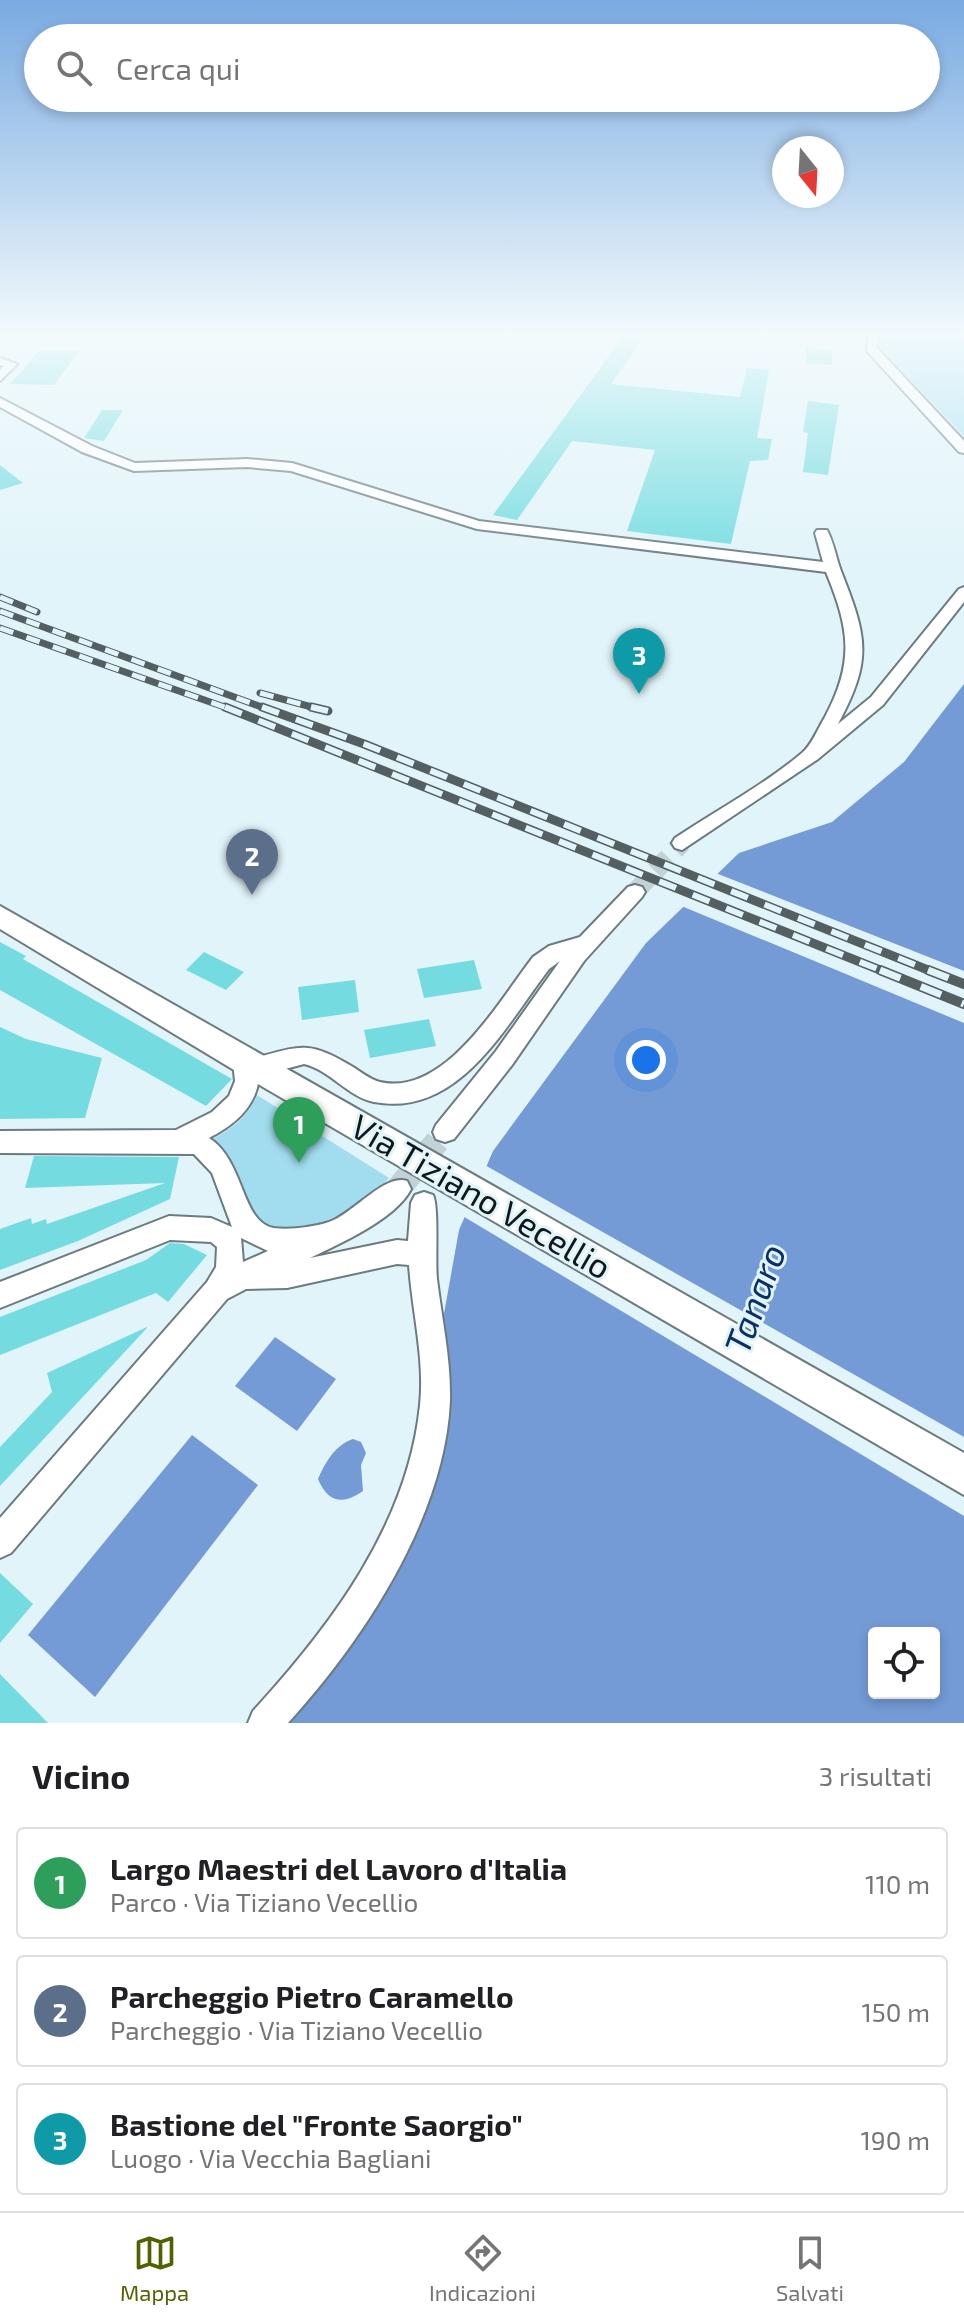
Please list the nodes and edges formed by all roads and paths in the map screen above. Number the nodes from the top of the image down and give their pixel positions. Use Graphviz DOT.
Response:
graph roads {
  1 [pos="23,414"];
  2 [pos="932,414"];
  3 [pos="964,449"];
  4 [pos="822,533"];
  5 [pos="832,568"];
  6 [pos="964,592"];
  7 [pos="812,755"];
  8 [pos="682,843"];
  9 [pos="635,892"];
  10 [pos="0,916"];
  11 [pos="586,943"];
  12 [pos="250,1064"];
  13 [pos="445,1132"];
  14 [pos="178,1141"];
  15 [pos="0,1142"];
  16 [pos="329,1234"];
  17 [pos="421,1254"];
  18 [pos="228,1285"];
  19 [pos="0,1295"];
  20 [pos="964,1475"];
  21 [pos="0,1542"];
  22 [pos="265,1723"];
  1 -- 5 [label="street"];
  2 -- 3 [label="street"];
  4 -- 5 [label="street"];
  5 -- 7 [label="street"];
  6 -- 7 [label="street"];
  7 -- 8 [label="street"];
  9 -- 11 [label="street"];
  10 -- 12 [label="main road, Via Tiziano Vecellio"];
  11 -- 12 [label="street"];
  11 -- 13 [label="street"];
  12 -- 14 [label="street"];
  12 -- 20 [label="main road, Via Tiziano Vecellio"];
  14 -- 15 [label="street"];
  14 -- 16 [label="street"];
  16 -- 17 [label="street"];
  16 -- 18 [label="street"];
  17 -- 18 [label="street"];
  17 -- 22 [label="street"];
  18 -- 19 [label="street"];
  18 -- 21 [label="street"];
}
